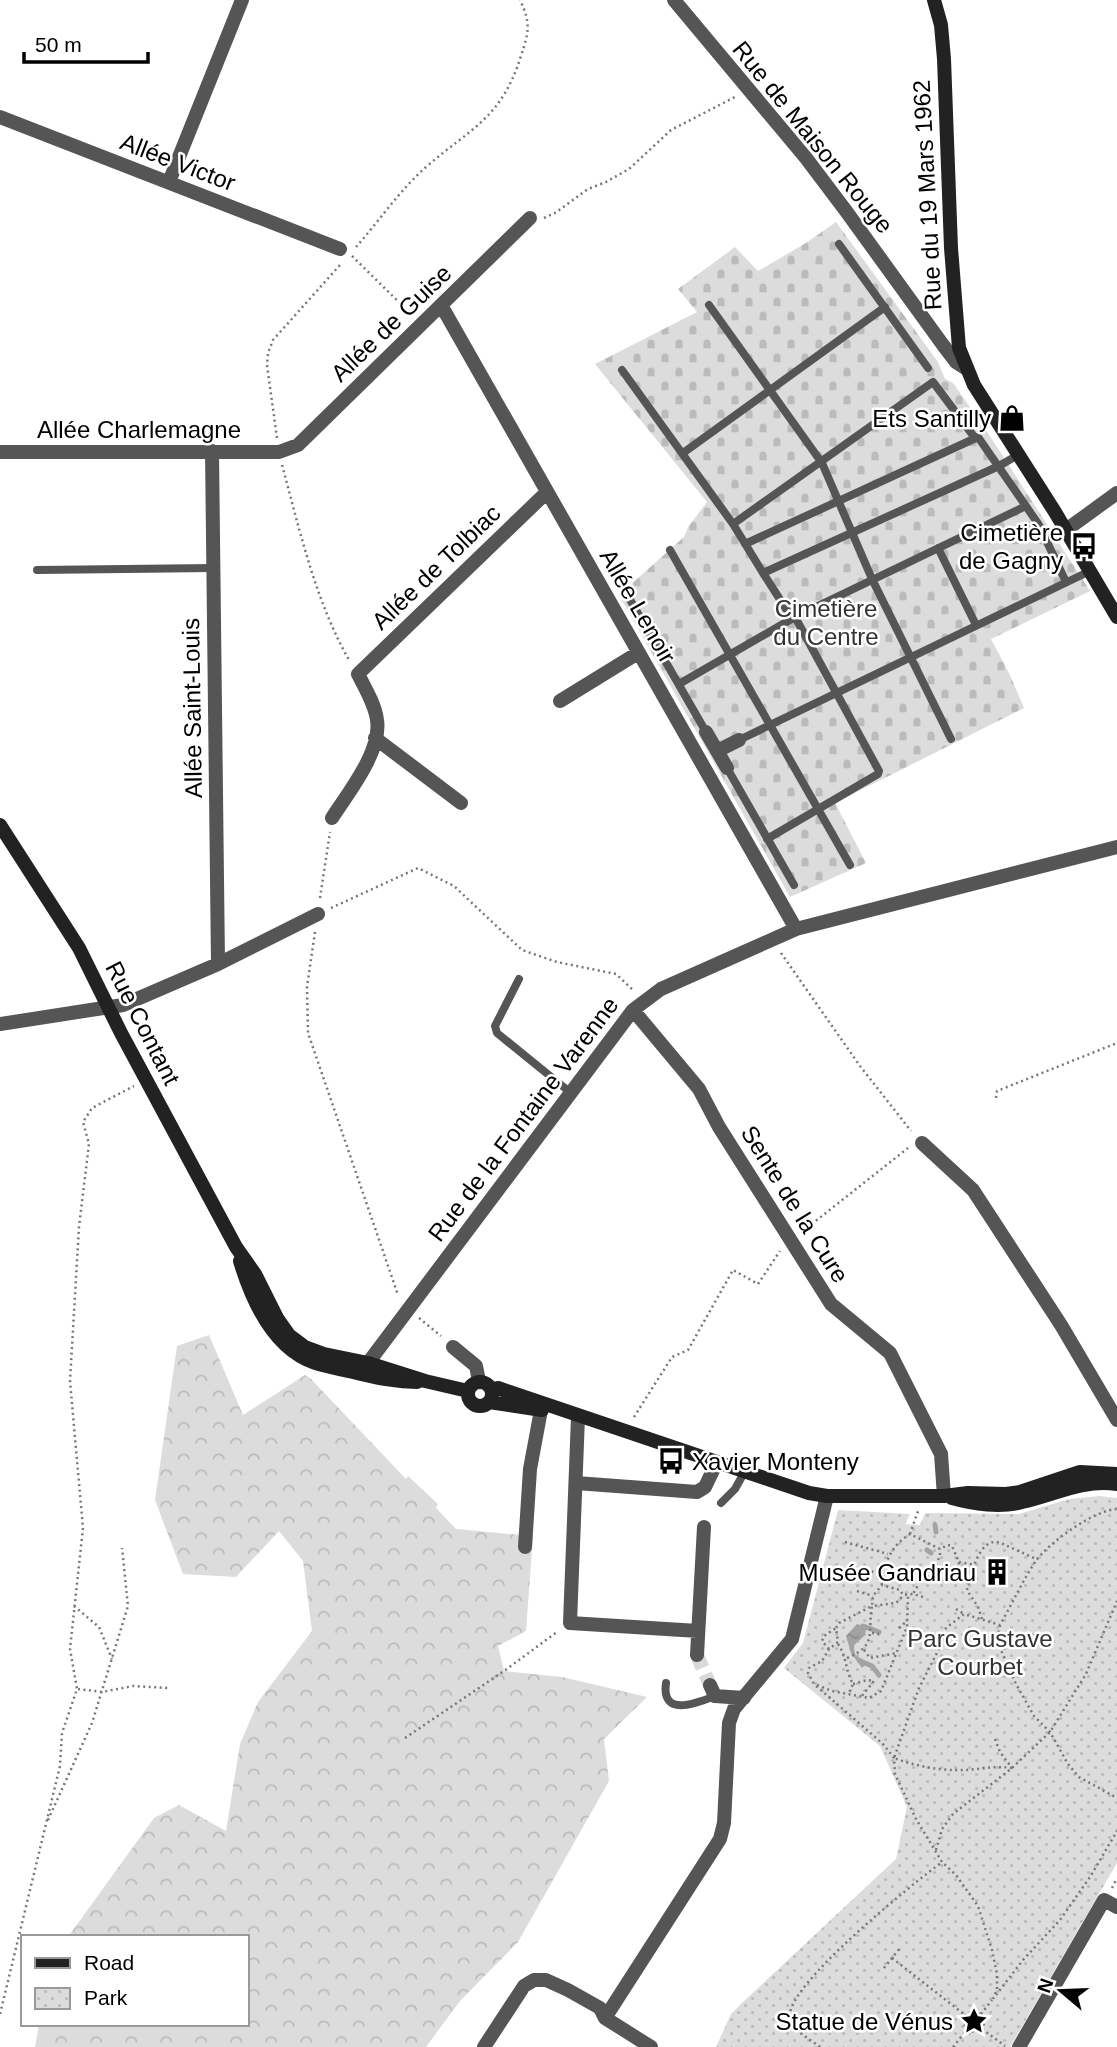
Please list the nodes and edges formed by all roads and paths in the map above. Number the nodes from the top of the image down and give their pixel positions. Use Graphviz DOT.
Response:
graph roads {
  1 [pos="520,0"];
  2 [pos="674,0"];
  3 [pos="934,0"];
  4 [pos="238,2"];
  5 [pos="747,90"];
  6 [pos="0,117"];
  7 [pos="169,182"];
  8 [pos="530,218"];
  9 [pos="839,244"];
  10 [pos="344,256"];
  11 [pos="357,261"];
  12 [pos="441,305"];
  13 [pos="709,305"];
  14 [pos="885,306"];
  15 [pos="422,324"];
  16 [pos="928,368"];
  17 [pos="967,369"];
  18 [pos="622,370"];
  19 [pos="769,390"];
  20 [pos="975,438"];
  21 [pos="212,451"];
  22 [pos="0,452"];
  23 [pos="279,452"];
  24 [pos="682,453"];
  25 [pos="1018,455"];
  26 [pos="822,463"];
  27 [pos="999,466"];
  28 [pos="547,492"];
  29 [pos="1117,493"];
  30 [pos="838,501"];
  31 [pos="1026,506"];
  32 [pos="733,524"];
  33 [pos="1066,530"];
  34 [pos="853,533"];
  35 [pos="745,544"];
  36 [pos="938,548"];
  37 [pos="670,550"];
  38 [pos="213,569"];
  39 [pos="37,570"];
  40 [pos="1090,571"];
  41 [pos="763,573"];
  42 [pos="872,579"];
  43 [pos="1066,582"];
  44 [pos="625,591"];
  45 [pos="795,617"];
  46 [pos="1117,617"];
  47 [pos="976,625"];
  48 [pos="638,653"];
  49 [pos="729,654"];
  50 [pos="911,657"];
  51 [pos="358,674"];
  52 [pos="678,684"];
  53 [pos="836,692"];
  54 [pos="561,701"];
  55 [pos="770,725"];
  56 [pos="706,732"];
  57 [pos="375,738"];
  58 [pos="951,739"];
  59 [pos="739,740"];
  60 [pos="717,751"];
  61 [pos="727,768"];
  62 [pos="461,803"];
  63 [pos="818,808"];
  64 [pos="332,818"];
  65 [pos="0,825"];
  66 [pos="767,839"];
  67 [pos="1117,847"];
  68 [pos="850,865"];
  69 [pos="794,885"];
  70 [pos="318,914"];
  71 [pos="796,929"];
  72 [pos="774,939"];
  73 [pos="218,964"];
  74 [pos="519,979"];
  75 [pos="639,1005"];
  76 [pos="108,1008"];
  77 [pos="0,1024"];
  78 [pos="1117,1043"];
  79 [pos="146,1079"];
  80 [pos="571,1093"];
  81 [pos="996,1098"];
  82 [pos="920,1142"];
  83 [pos="790,1240"];
  84 [pos="236,1247"];
  85 [pos="408,1308"];
  86 [pos="453,1347"];
  87 [pos="368,1363"];
  88 [pos="425,1381"];
  89 [pos="473,1386"];
  90 [pos="491,1396"];
  91 [pos="541,1410"];
  92 [pos="578,1416"];
  93 [pos="1117,1420"];
  94 [pos="627,1433"];
  95 [pos="717,1462"];
  96 [pos="745,1471"];
  97 [pos="1117,1474"];
  98 [pos="576,1483"];
  99 [pos="1117,1485"];
  100 [pos="827,1496"];
  101 [pos="918,1496"];
  102 [pos="944,1496"];
  103 [pos="722,1503"];
  104 [pos="1117,1509"];
  105 [pos="704,1527"];
  106 [pos="910,1534"];
  107 [pos="845,1542"];
  108 [pos="525,1547"];
  109 [pos="122,1549"];
  110 [pos="940,1549"];
  111 [pos="888,1554"];
  112 [pos="1037,1559"];
  113 [pos="959,1562"];
  114 [pos="975,1564"];
  115 [pos="893,1569"];
  116 [pos="866,1570"];
  117 [pos="880,1574"];
  118 [pos="931,1575"];
  119 [pos="956,1578"];
  120 [pos="881,1580"];
  121 [pos="969,1583"];
  122 [pos="883,1585"];
  123 [pos="857,1591"];
  124 [pos="913,1594"];
  125 [pos="906,1595"];
  126 [pos="873,1596"];
  127 [pos="923,1597"];
  128 [pos="1117,1601"];
  129 [pos="74,1606"];
  130 [pos="872,1606"];
  131 [pos="956,1609"];
  132 [pos="964,1614"];
  133 [pos="982,1619"];
  134 [pos="908,1620"];
  135 [pos="570,1623"];
  136 [pos="1000,1625"];
  137 [pos="836,1628"];
  138 [pos="899,1628"];
  139 [pos="698,1631"];
  140 [pos="872,1633"];
  141 [pos="878,1634"];
  142 [pos="838,1643"];
  143 [pos="829,1649"];
  144 [pos="864,1650"];
  145 [pos="897,1653"];
  146 [pos="697,1655"];
  147 [pos="848,1657"];
  148 [pos="112,1660"];
  149 [pos="814,1675"];
  150 [pos="809,1676"];
  151 [pos="666,1683"];
  152 [pos="814,1684"];
  153 [pos="853,1684"];
  154 [pos="168,1688"];
  155 [pos="77,1689"];
  156 [pos="712,1691"];
  157 [pos="102,1692"];
  158 [pos="848,1695"];
  159 [pos="861,1697"];
  160 [pos="744,1698"];
  161 [pos="1050,1732"];
  162 [pos="405,1738"];
  163 [pos="995,1739"];
  164 [pos="894,1758"];
  165 [pos="1012,1768"];
  166 [pos="1117,1798"];
  167 [pos="43,1830"];
  168 [pos="1117,1831"];
  169 [pos="936,1850"];
  170 [pos="942,1862"];
  171 [pos="1117,1907"];
  172 [pos="900,1948"];
  173 [pos="892,1958"];
  174 [pos="884,1968"];
  175 [pos="993,1999"];
  176 [pos="0,2014"];
  177 [pos="981,2014"];
  178 [pos="965,2015"];
  179 [pos="605,2018"];
  180 [pos="982,2029"];
  181 [pos="967,2030"];
  182 [pos="484,2047"];
  183 [pos="651,2047"];
  184 [pos="820,2047"];
  185 [pos="953,2047"];
  186 [pos="1006,2047"];
  187 [pos="1019,2047"];
  1 -- 10 [label="path"];
  2 -- 5 [label="street, Rue de Maison Rouge"];
  3 -- 17 [label="main road, Rue du 19 Mars 1962"];
  4 -- 7 [label="street"];
  5 -- 8 [label="path"];
  5 -- 17 [label="street, Rue de Maison Rouge"];
  6 -- 7 [label="street, Allée Victor"];
  7 -- 10 [label="street, Allée Victor"];
  8 -- 12 [label="street, Allée de Guise"];
  9 -- 14 [label="lane"];
  10 -- 23 [label="path"];
  11 -- 15 [label="path"];
  12 -- 15 [label="street, Allée de Guise"];
  12 -- 28 [label="street, Allée Lenoir"];
  13 -- 19 [label="lane"];
  14 -- 16 [label="lane"];
  14 -- 19 [label="lane"];
  15 -- 23 [label="street, Allée de Guise"];
  17 -- 25 [label="main road, Rue du 19 Mars 1962"];
  18 -- 24 [label="lane"];
  19 -- 24 [label="lane"];
  19 -- 26 [label="lane"];
  20 -- 26 [label="lane"];
  20 -- 27 [label="lane"];
  20 -- 30 [label="lane"];
  21 -- 22 [label="street, Allée Charlemagne"];
  21 -- 23 [label="street, Allée Charlemagne"];
  21 -- 38 [label="street, Allée Saint-Louis"];
  23 -- 51 [label="path"];
  24 -- 32 [label="lane"];
  25 -- 27 [label="lane"];
  25 -- 33 [label="main road, Rue du 19 Mars 1962"];
  26 -- 30 [label="lane"];
  26 -- 32 [label="lane"];
  27 -- 31 [label="lane"];
  27 -- 34 [label="lane"];
  28 -- 48 [label="street, Allée Lenoir"];
  28 -- 51 [label="street, Allée de Tolbiac"];
  29 -- 33 [label="street"];
  30 -- 34 [label="lane"];
  30 -- 35 [label="lane"];
  31 -- 36 [label="lane"];
  31 -- 43 [label="lane"];
  32 -- 35 [label="lane"];
  33 -- 40 [label="main road, Rue du 19 Mars 1962"];
  34 -- 41 [label="lane"];
  34 -- 42 [label="lane"];
  35 -- 41 [label="lane"];
  36 -- 42 [label="lane"];
  36 -- 47 [label="lane"];
  37 -- 49 [label="lane"];
  38 -- 39 [label="lane"];
  38 -- 73 [label="street, Allée Saint-Louis"];
  40 -- 43 [label="lane"];
  40 -- 46 [label="main road, Rue du 19 Mars 1962"];
  41 -- 45 [label="lane"];
  42 -- 45 [label="lane"];
  42 -- 50 [label="lane"];
  43 -- 47 [label="lane"];
  44 -- 52 [label="lane"];
  45 -- 49 [label="lane"];
  45 -- 53 [label="lane"];
  47 -- 50 [label="lane"];
  48 -- 54 [label="street"];
  48 -- 71 [label="street, Allée Lenoir"];
  49 -- 52 [label="lane"];
  49 -- 55 [label="lane"];
  50 -- 53 [label="lane"];
  50 -- 58 [label="lane"];
  51 -- 57 [label="street"];
  52 -- 56 [label="lane"];
  53 -- 55 [label="lane"];
  53 -- 63 [label="lane"];
  55 -- 59 [label="lane"];
  55 -- 63 [label="lane"];
  56 -- 60 [label="street"];
  57 -- 62 [label="street"];
  57 -- 64 [label="street"];
  59 -- 60 [label="street"];
  60 -- 61 [label="street"];
  61 -- 66 [label="lane"];
  63 -- 66 [label="lane"];
  63 -- 68 [label="lane"];
  64 -- 70 [label="path"];
  65 -- 76 [label="main road, Rue Contant"];
  66 -- 69 [label="lane"];
  67 -- 71 [label="street, Rue de la Fontaine Varenne"];
  70 -- 73 [label="street"];
  70 -- 75 [label="path"];
  70 -- 85 [label="path"];
  71 -- 72 [label="street, Rue de la Fontaine Varenne"];
  72 -- 75 [label="street, Rue de la Fontaine Varenne"];
  72 -- 82 [label="path"];
  73 -- 76 [label="street"];
  74 -- 80 [label="lane"];
  75 -- 80 [label="street, Rue de la Fontaine Varenne"];
  75 -- 83 [label="street, Sente de la Cure"];
  76 -- 77 [label="street"];
  76 -- 79 [label="main road, Rue Contant"];
  78 -- 81 [label="path"];
  79 -- 84 [label="main road, Rue Contant"];
  79 -- 129 [label="path"];
  80 -- 85 [label="street, Rue de la Fontaine Varenne"];
  82 -- 83 [label="path"];
  82 -- 93 [label="street"];
  83 -- 94 [label="path"];
  83 -- 102 [label="street, Sente de la Cure"];
  84 -- 87 [label="main road, Rue Contant"];
  84 -- 88 [label="main road, Rue Contant"];
  85 -- 86 [label="path"];
  85 -- 87 [label="street, Rue de la Fontaine Varenne"];
  86 -- 89 [label="street"];
  87 -- 88 [label="main road, Rue Contant"];
  88 -- 89 [label="main road, Rue Contant"];
  89 -- 90 [label="main road"];
  89 -- 90 [label="main road"];
  90 -- 91 [label="main road"];
  90 -- 92 [label="main road"];
  91 -- 92 [label="main road"];
  91 -- 108 [label="street"];
  92 -- 94 [label="main road"];
  92 -- 98 [label="street"];
  94 -- 95 [label="main road"];
  95 -- 96 [label="main road"];
  95 -- 98 [label="street"];
  96 -- 100 [label="main road"];
  96 -- 103 [label="lane"];
  97 -- 102 [label="main road"];
  98 -- 135 [label="street"];
  99 -- 102 [label="main road"];
  100 -- 101 [label="main road"];
  100 -- 160 [label="street"];
  101 -- 102 [label="main road"];
  101 -- 106 [label="path"];
  104 -- 112 [label="path"];
  105 -- 139 [label="street"];
  106 -- 110 [label="path"];
  106 -- 111 [label="path"];
  107 -- 111 [label="path"];
  109 -- 148 [label="path"];
  110 -- 113 [label="path"];
  110 -- 118 [label="path"];
  111 -- 117 [label="path"];
  112 -- 114 [label="path"];
  112 -- 136 [label="path"];
  113 -- 114 [label="path"];
  113 -- 119 [label="path"];
  114 -- 121 [label="path"];
  115 -- 120 [label="path"];
  116 -- 117 [label="path"];
  117 -- 120 [label="path"];
  118 -- 119 [label="path"];
  118 -- 124 [label="path"];
  119 -- 121 [label="path"];
  120 -- 122 [label="path"];
  121 -- 133 [label="path"];
  122 -- 125 [label="path"];
  122 -- 126 [label="path"];
  123 -- 126 [label="path"];
  124 -- 125 [label="path"];
  124 -- 127 [label="path"];
  125 -- 130 [label="path"];
  125 -- 134 [label="path"];
  126 -- 130 [label="path"];
  128 -- 161 [label="path"];
  129 -- 148 [label="path"];
  129 -- 155 [label="path"];
  130 -- 137 [label="path"];
  130 -- 140 [label="path"];
  131 -- 132 [label="path"];
  132 -- 133 [label="path"];
  132 -- 164 [label="path"];
  133 -- 136 [label="path"];
  134 -- 138 [label="path"];
  134 -- 145 [label="path"];
  135 -- 139 [label="street"];
  135 -- 162 [label="path"];
  136 -- 161 [label="path"];
  137 -- 142 [label="path"];
  137 -- 143 [label="path"];
  139 -- 146 [label="street"];
  140 -- 141 [label="path"];
  140 -- 144 [label="path"];
  142 -- 143 [label="path"];
  142 -- 147 [label="path"];
  143 -- 150 [label="path"];
  144 -- 145 [label="path"];
  144 -- 147 [label="path"];
  145 -- 159 [label="path"];
  147 -- 153 [label="path"];
  148 -- 157 [label="path"];
  149 -- 150 [label="path"];
  150 -- 152 [label="path"];
  151 -- 156 [label="lane"];
  152 -- 158 [label="path"];
  152 -- 164 [label="path"];
  153 -- 158 [label="path"];
  153 -- 159 [label="path"];
  154 -- 157 [label="path"];
  155 -- 157 [label="path"];
  155 -- 167 [label="path"];
  156 -- 160 [label="street"];
  157 -- 167 [label="path"];
  158 -- 159 [label="path"];
  160 -- 179 [label="street"];
  161 -- 165 [label="path"];
  161 -- 166 [label="path"];
  163 -- 165 [label="path"];
  164 -- 165 [label="path"];
  164 -- 169 [label="path"];
  165 -- 169 [label="path"];
  167 -- 176 [label="path"];
  168 -- 175 [label="path"];
  169 -- 170 [label="path"];
  170 -- 175 [label="path"];
  170 -- 184 [label="path"];
  171 -- 187 [label="street"];
  172 -- 173 [label="path"];
  173 -- 174 [label="path"];
  173 -- 178 [label="path"];
  175 -- 177 [label="path"];
  177 -- 178 [label="path"];
  177 -- 180 [label="path"];
  178 -- 181 [label="path"];
  179 -- 182 [label="street"];
  179 -- 183 [label="street"];
  180 -- 181 [label="path"];
  180 -- 186 [label="path"];
  181 -- 185 [label="path"];
}
